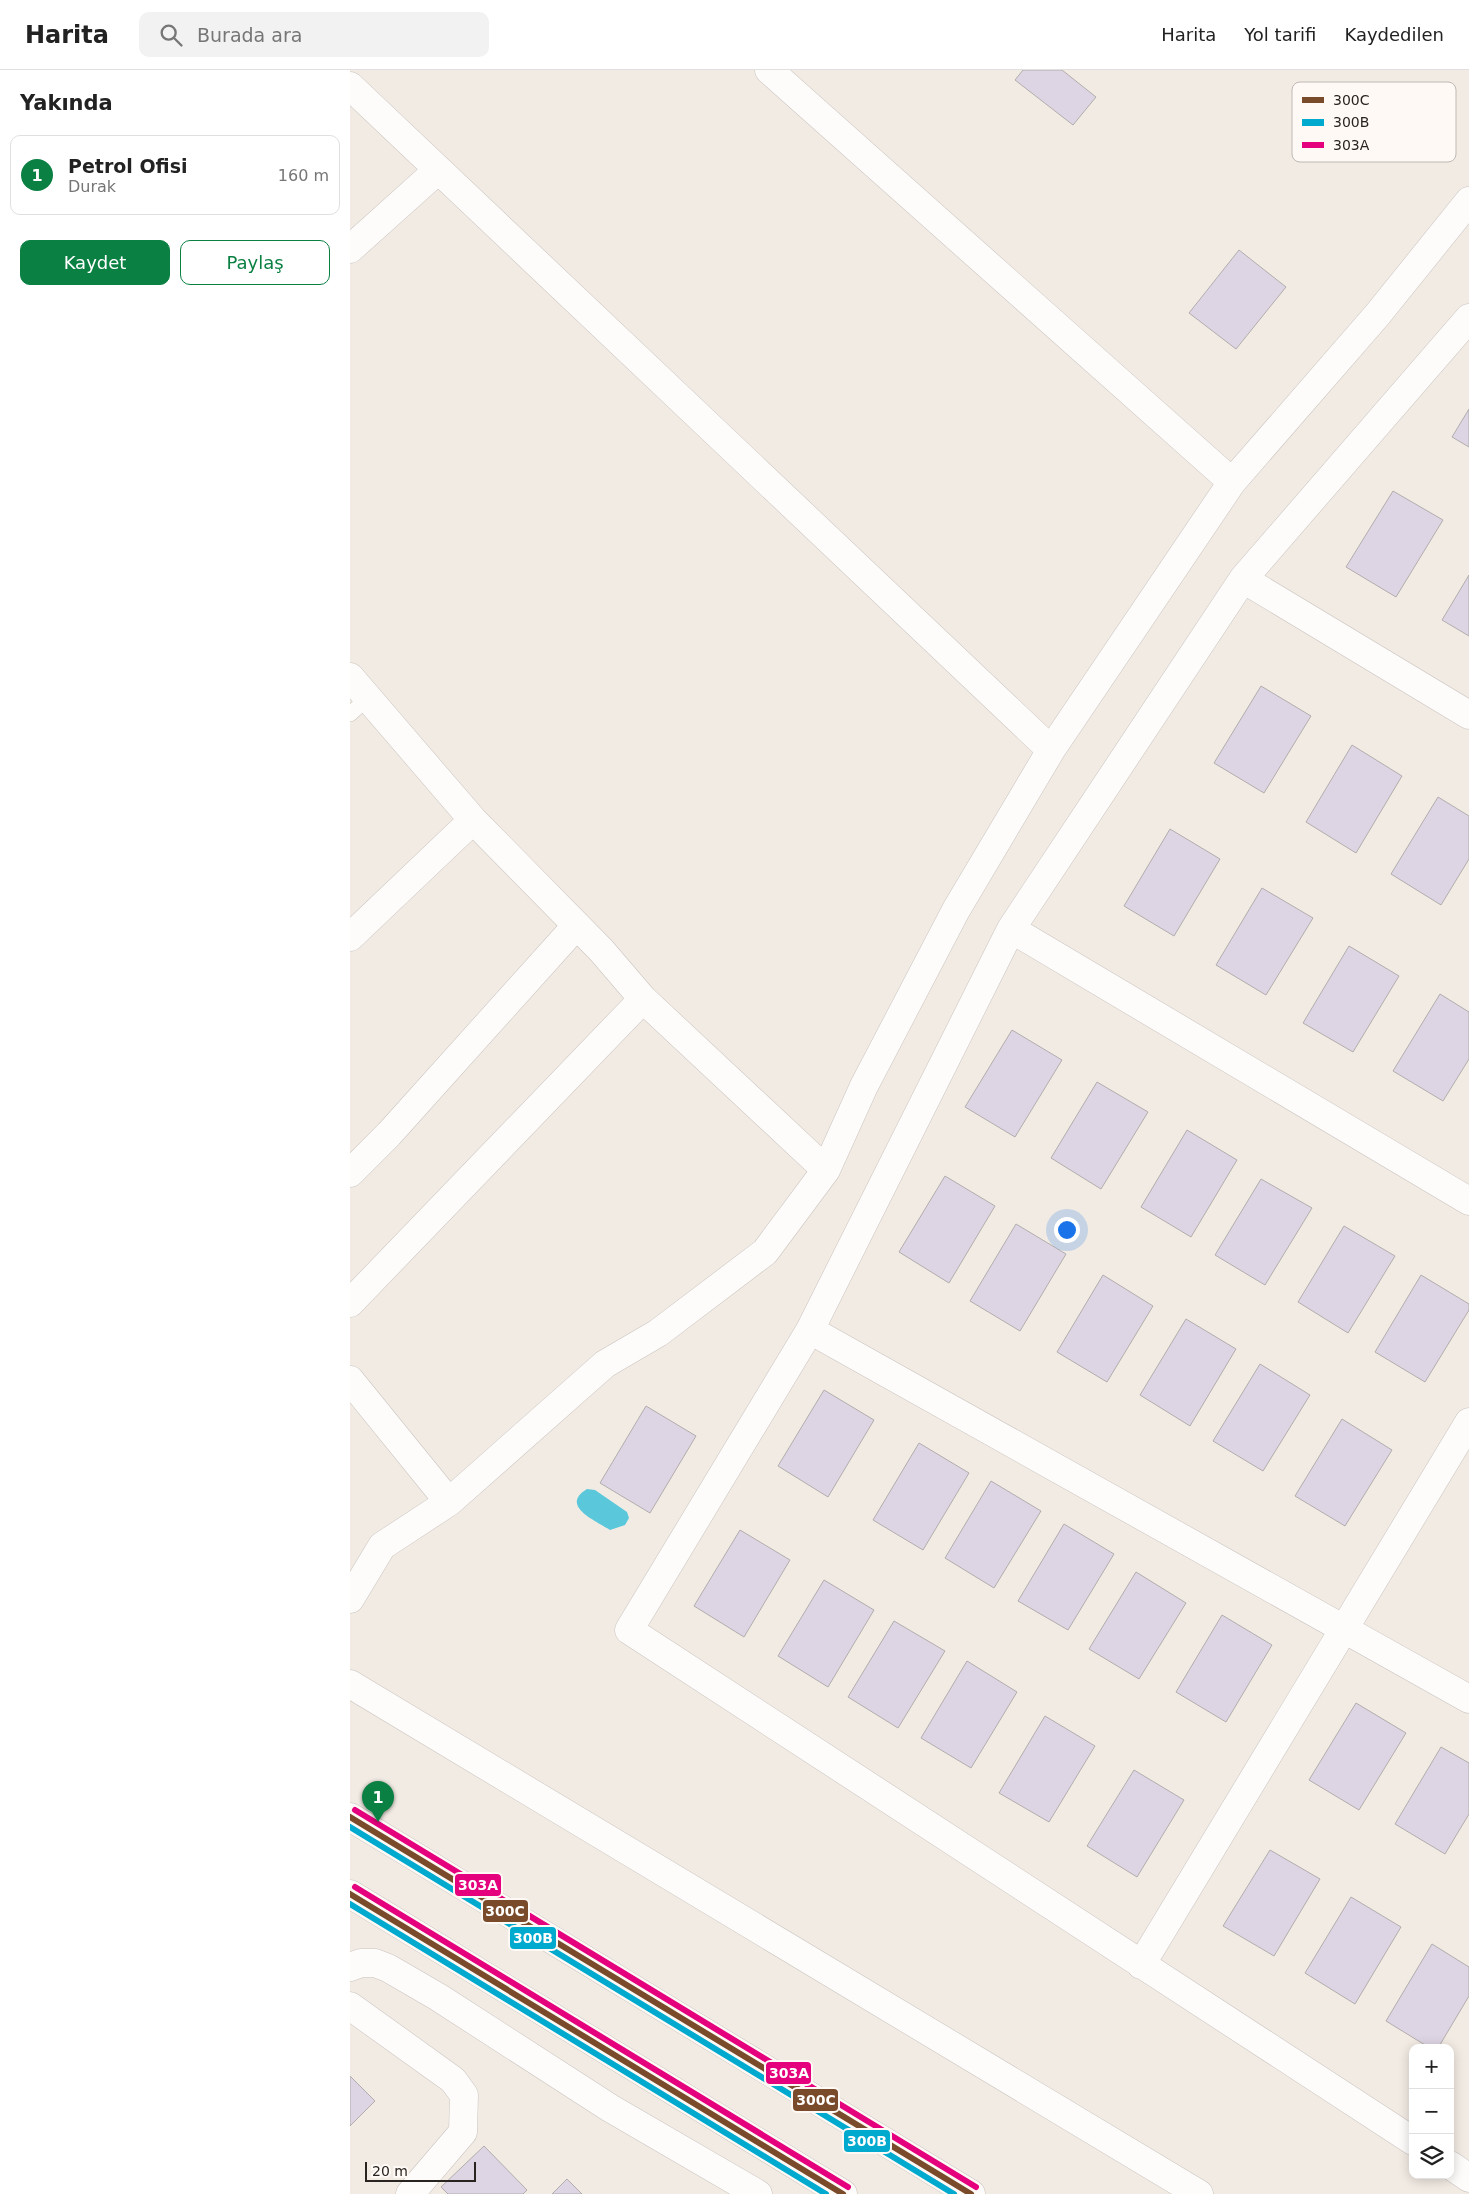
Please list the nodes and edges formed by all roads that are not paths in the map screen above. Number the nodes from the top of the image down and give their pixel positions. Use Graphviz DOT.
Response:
graph roads {
  1 [pos="769,70"];
  2 [pos="350,86"];
  3 [pos="438,170"];
  4 [pos="1469,201"];
  5 [pos="350,249"];
  6 [pos="1469,318"];
  7 [pos="1232,482"];
  8 [pos="1243,579"];
  9 [pos="350,678"];
  10 [pos="359,706"];
  11 [pos="1469,715"];
  12 [pos="1051,750"];
  13 [pos="473,820"];
  14 [pos="576,926"];
  15 [pos="1011,929"];
  16 [pos="350,937"];
  17 [pos="643,999"];
  18 [pos="826,1170"];
  19 [pos="350,1172"];
  20 [pos="1469,1202"];
  21 [pos="350,1303"];
  22 [pos="810,1330"];
  23 [pos="350,1380"];
  24 [pos="1469,1422"];
  25 [pos="449,1502"];
  26 [pos="350,1599"];
  27 [pos="1344,1629"];
  28 [pos="350,1684"];
  29 [pos="1469,1699"];
  30 [pos="350,1817"];
  31 [pos="350,1894"];
  32 [pos="1142,1965"];
  33 [pos="350,1967"];
  34 [pos="352,2011"];
  35 [pos="1409,2138"];
  36 [pos="1454,2169"];
  37 [pos="1469,2178"];
  38 [pos="410,2194"];
  39 [pos="758,2194"];
  40 [pos="843,2194"];
  41 [pos="971,2194"];
  42 [pos="1200,2194"];
  1 -- 7 [label="main road"];
  2 -- 3 [label="main road"];
  3 -- 5 [label="main road"];
  3 -- 12 [label="main road"];
  4 -- 7 [label="main road"];
  6 -- 8 [label="main road"];
  7 -- 12 [label="main road"];
  8 -- 11 [label="main road"];
  8 -- 15 [label="main road"];
  9 -- 10 [label="main road"];
  10 -- 13 [label="main road"];
  12 -- 18 [label="main road"];
  13 -- 14 [label="main road"];
  13 -- 16 [label="main road"];
  14 -- 17 [label="main road"];
  14 -- 19 [label="main road"];
  15 -- 20 [label="main road"];
  15 -- 22 [label="main road"];
  17 -- 18 [label="main road"];
  17 -- 21 [label="main road"];
  18 -- 25 [label="main road"];
  22 -- 27 [label="main road"];
  22 -- 32 [label="main road"];
  23 -- 25 [label="main road"];
  24 -- 27 [label="main road"];
  25 -- 26 [label="main road"];
  27 -- 29 [label="main road"];
  27 -- 32 [label="main road"];
  28 -- 42 [label="main road"];
  30 -- 41 [label="main road"];
  31 -- 40 [label="main road"];
  32 -- 35 [label="main road"];
  33 -- 39 [label="main road"];
  34 -- 38 [label="main road"];
  36 -- 37 [label="main road"];
}
